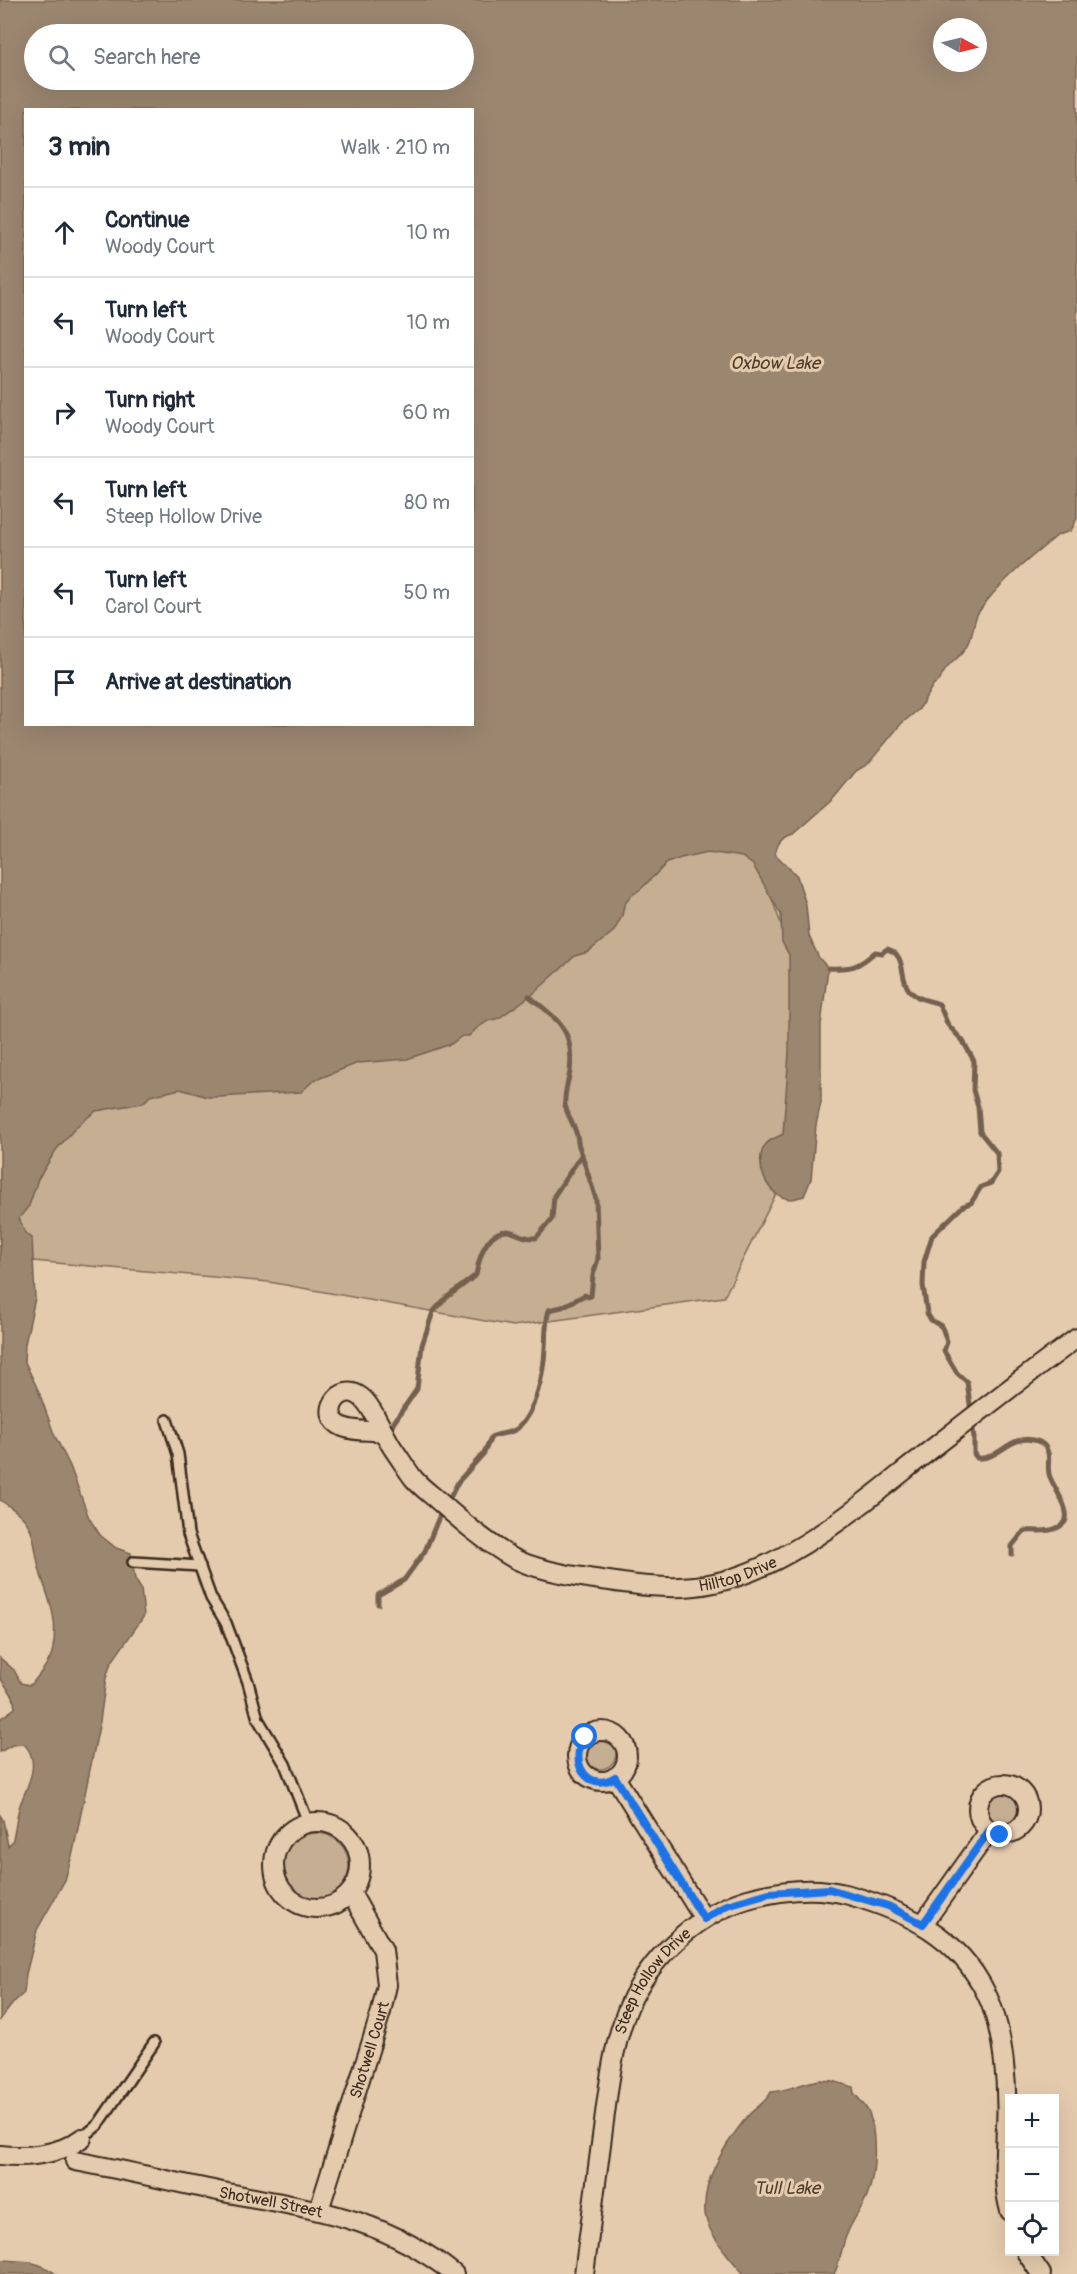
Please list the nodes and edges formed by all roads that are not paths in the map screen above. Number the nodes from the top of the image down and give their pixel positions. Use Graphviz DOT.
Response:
graph roads {
  1 [pos="1077,1338"];
  2 [pos="167,1420"];
  3 [pos="382,1432"];
  4 [pos="133,1562"];
  5 [pos="200,1566"];
  6 [pos="615,1777"];
  7 [pos="308,1822"];
  8 [pos="989,1831"];
  9 [pos="351,1893"];
  10 [pos="704,1919"];
  11 [pos="923,1924"];
  12 [pos="154,2043"];
  13 [pos="82,2138"];
  14 [pos="0,2155"];
  15 [pos="75,2161"];
  16 [pos="1007,2202"];
  17 [pos="319,2210"];
  18 [pos="1029,2256"];
  19 [pos="454,2274"];
  20 [pos="584,2274"];
  21 [pos="1041,2274"];
  1 -- 3 [label="street, Hilltop Drive"];
  2 -- 5 [label="lane"];
  4 -- 5 [label="lane"];
  5 -- 7 [label="lane"];
  6 -- 10 [label="street"];
  7 -- 9 [label="street"];
  7 -- 9 [label="street"];
  8 -- 11 [label="street"];
  9 -- 17 [label="street, Shotwell Court"];
  10 -- 11 [label="street, Steep Hollow Drive"];
  10 -- 20 [label="street, Steep Hollow Drive"];
  11 -- 16 [label="street, Steep Hollow Drive"];
  12 -- 13 [label="lane"];
  13 -- 14 [label="street"];
  15 -- 17 [label="street, Shotwell Street"];
  17 -- 19 [label="street, Shotwell Street"];
  18 -- 21 [label="street"];
}
